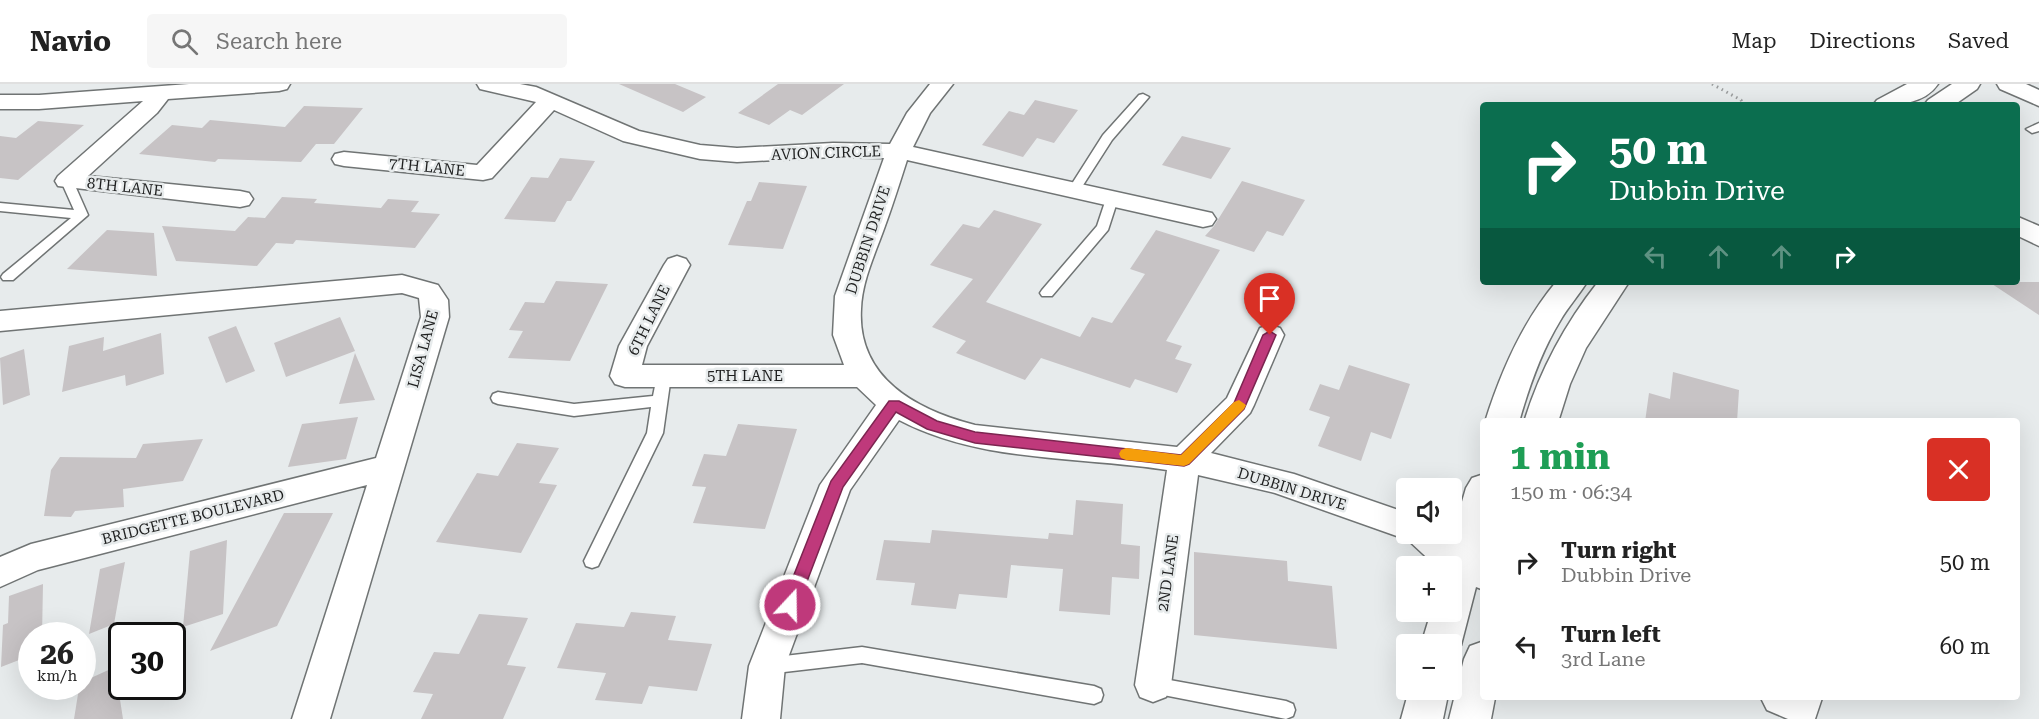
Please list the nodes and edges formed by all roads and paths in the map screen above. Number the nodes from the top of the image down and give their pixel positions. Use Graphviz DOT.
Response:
graph roads {
  1 [pos="279,84"];
  2 [pos="942,84"];
  3 [pos="1712,84"];
  4 [pos="1926,84"];
  5 [pos="1968,84"];
  6 [pos="2008,84"];
  7 [pos="496,85"];
  8 [pos="161,93"];
  9 [pos="1143,97"];
  10 [pos="2039,99"];
  11 [pos="550,100"];
  12 [pos="0,102"];
  13 [pos="1742,102"];
  14 [pos="1892,102"];
  15 [pos="1941,102"];
  16 [pos="898,151"];
  17 [pos="344,159"];
  18 [pos="67,181"];
  19 [pos="1074,190"];
  20 [pos="240,199"];
  21 [pos="1112,199"];
  22 [pos="0,207"];
  23 [pos="82,215"];
  24 [pos="1203,219"];
  25 [pos="2020,226"];
  26 [pos="2039,238"];
  27 [pos="676,265"];
  28 [pos="8,277"];
  29 [pos="1569,285"];
  30 [pos="1612,285"];
  31 [pos="1047,293"];
  32 [pos="0,321"];
  33 [pos="1270,335"];
  34 [pos="625,376"];
  35 [pos="865,376"];
  36 [pos="662,389"];
  37 [pos="498,398"];
  38 [pos="894,404"];
  39 [pos="1503,418"];
  40 [pos="1542,418"];
  41 [pos="1184,460"];
  42 [pos="389,467"];
  43 [pos="1480,516"];
  44 [pos="1396,523"];
  45 [pos="1436,544"];
  46 [pos="592,561"];
  47 [pos="1472,571"];
  48 [pos="0,573"];
  49 [pos="1462,587"];
  50 [pos="767,666"];
  51 [pos="1480,676"];
  52 [pos="1153,685"];
  53 [pos="1094,695"];
  54 [pos="1427,700"];
  55 [pos="1785,700"];
  56 [pos="1803,700"];
  57 [pos="1286,710"];
  58 [pos="311,719"];
  59 [pos="761,719"];
  60 [pos="1422,719"];
  61 [pos="1470,719"];
  1 -- 8 [label="street"];
  2 -- 16 [label="street, DUBBIN DRIVE"];
  3 -- 13 [label="path"];
  4 -- 14 [label="street"];
  5 -- 15 [label="street"];
  6 -- 10 [label="street"];
  7 -- 11 [label="street, AVION CIRCLE"];
  8 -- 12 [label="street"];
  8 -- 18 [label="street, 8TH LANE"];
  9 -- 19 [label="lane"];
  11 -- 16 [label="street, AVION CIRCLE"];
  11 -- 17 [label="street, 7TH LANE"];
  16 -- 19 [label="street, AVION CIRCLE"];
  16 -- 35 [label="street, DUBBIN DRIVE"];
  18 -- 20 [label="street, 8TH LANE"];
  18 -- 23 [label="lane"];
  19 -- 21 [label="street, AVION CIRCLE"];
  21 -- 24 [label="street, AVION CIRCLE"];
  21 -- 31 [label="lane"];
  22 -- 23 [label="lane"];
  23 -- 28 [label="lane"];
  25 -- 26 [label="street"];
  27 -- 34 [label="street, 6TH LANE"];
  29 -- 39 [label="street"];
  30 -- 40 [label="street"];
  32 -- 42 [label="street, LISA LANE"];
  33 -- 41 [label="street"];
  34 -- 36 [label="street, 5TH LANE"];
  35 -- 36 [label="street, 5TH LANE"];
  35 -- 38 [label="street, DUBBIN DRIVE"];
  36 -- 37 [label="lane"];
  36 -- 46 [label="lane"];
  38 -- 41 [label="street, DUBBIN DRIVE"];
  38 -- 50 [label="street"];
  41 -- 44 [label="street, DUBBIN DRIVE"];
  41 -- 52 [label="street, 2ND LANE"];
  42 -- 48 [label="street, BRIDGETTE BOULEVARD"];
  42 -- 58 [label="street, LISA LANE"];
  43 -- 47 [label="street"];
  45 -- 47 [label="street"];
  47 -- 49 [label="street"];
  50 -- 53 [label="lane"];
  50 -- 59 [label="street"];
  51 -- 61 [label="street"];
  52 -- 57 [label="lane"];
  54 -- 60 [label="street"];
  55 -- 56 [label="street"];
}
